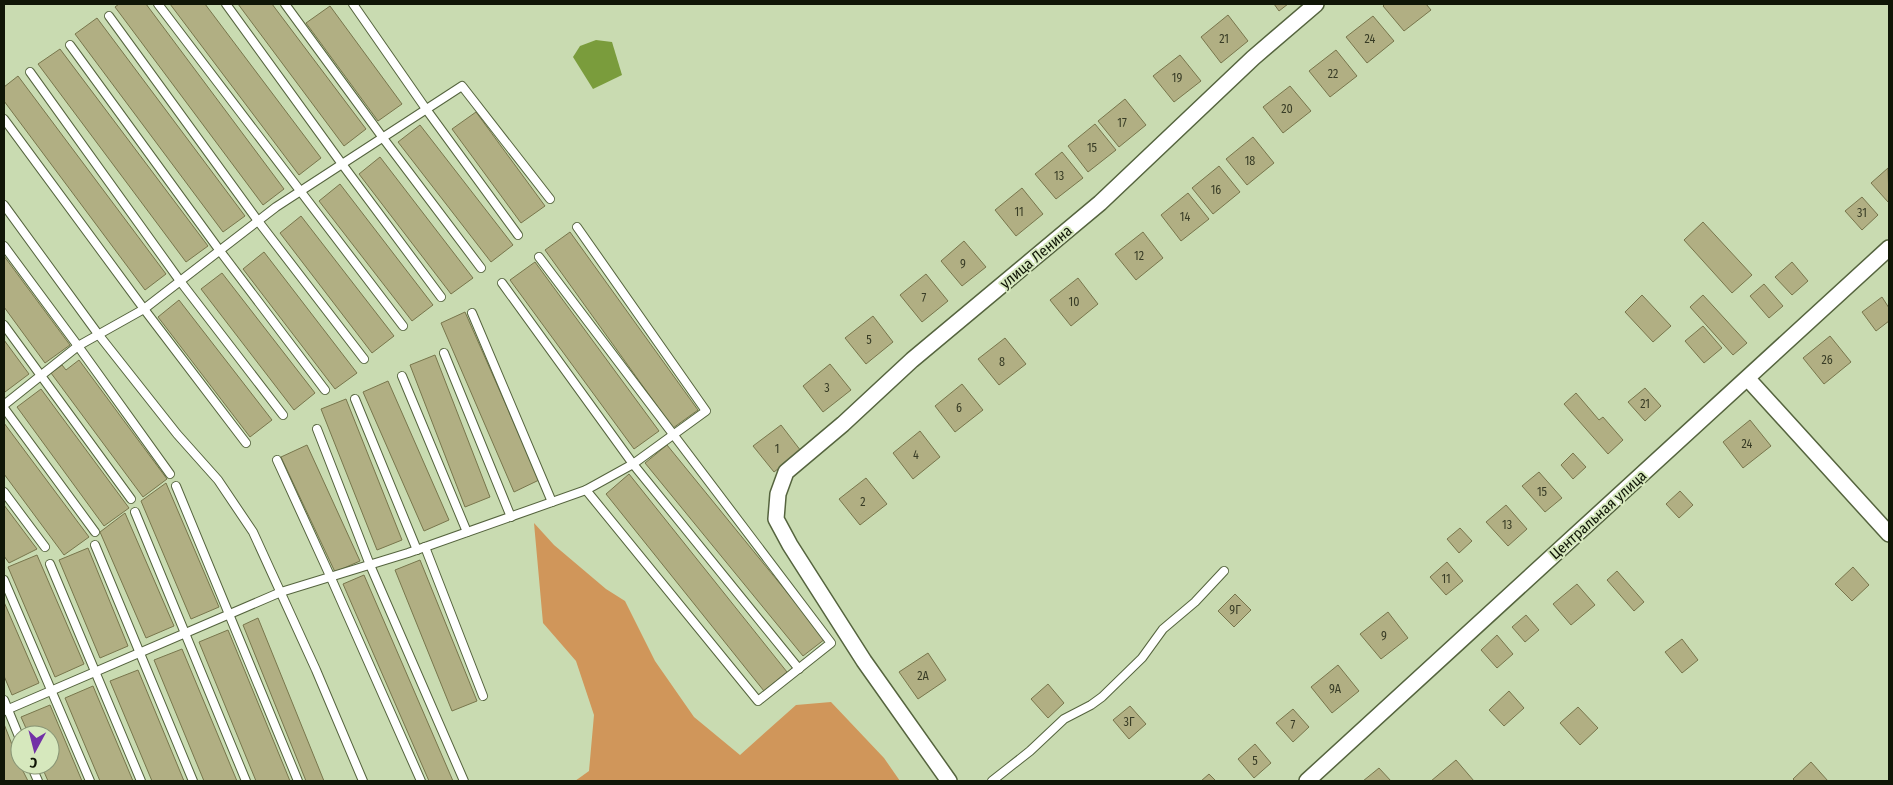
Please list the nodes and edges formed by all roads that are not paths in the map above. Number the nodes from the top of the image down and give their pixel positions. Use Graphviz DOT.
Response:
graph roads {
  1 [pos="158,4"];
  2 [pos="226,4"];
  3 [pos="285,4"];
  4 [pos="353,4"];
  5 [pos="1316,4"];
  6 [pos="109,16"];
  7 [pos="70,45"];
  8 [pos="30,72"];
  9 [pos="426,109"];
  10 [pos="4,119"];
  11 [pos="383,138"];
  12 [pos="342,164"];
  13 [pos="300,192"];
  14 [pos="550,199"];
  15 [pos="4,205"];
  16 [pos="258,221"];
  17 [pos="577,228"];
  18 [pos="518,235"];
  19 [pos="4,246"];
  20 [pos="1889,248"];
  21 [pos="220,251"];
  22 [pos="539,257"];
  23 [pos="481,268"];
  24 [pos="180,281"];
  25 [pos="502,283"];
  26 [pos="442,297"];
  27 [pos="144,309"];
  28 [pos="472,313"];
  29 [pos="4,325"];
  30 [pos="403,326"];
  31 [pos="98,334"];
  32 [pos="78,346"];
  33 [pos="444,353"];
  34 [pos="364,360"];
  35 [pos="40,374"];
  36 [pos="402,376"];
  37 [pos="1748,379"];
  38 [pos="325,390"];
  39 [pos="355,399"];
  40 [pos="4,406"];
  41 [pos="283,415"];
  42 [pos="317,429"];
  43 [pos="675,435"];
  44 [pos="246,443"];
  45 [pos="277,460"];
  46 [pos="634,464"];
  47 [pos="170,474"];
  48 [pos="176,486"];
  49 [pos="586,490"];
  50 [pos="4,492"];
  51 [pos="131,500"];
  52 [pos="552,502"];
  53 [pos="135,512"];
  54 [pos="511,517"];
  55 [pos="96,532"];
  56 [pos="467,532"];
  57 [pos="1889,534"];
  58 [pos="95,545"];
  59 [pos="45,547"];
  60 [pos="421,548"];
  61 [pos="50,564"];
  62 [pos="370,565"];
  63 [pos="1224,571"];
  64 [pos="331,578"];
  65 [pos="4,580"];
  66 [pos="281,592"];
  67 [pos="229,615"];
  68 [pos="185,634"];
  69 [pos="140,653"];
  70 [pos="799,669"];
  71 [pos="95,672"];
  72 [pos="51,691"];
  73 [pos="483,696"];
  74 [pos="4,700"];
  75 [pos="6,710"];
  76 [pos="13,725"];
  77 [pos="90,781"];
  78 [pos="141,781"];
  79 [pos="193,781"];
  80 [pos="246,781"];
  81 [pos="298,781"];
  82 [pos="363,781"];
  83 [pos="421,781"];
  84 [pos="464,781"];
  85 [pos="949,781"];
  86 [pos="992,781"];
  87 [pos="1307,781"];
  1 -- 13 [label="lane"];
  2 -- 12 [label="lane"];
  3 -- 11 [label="lane"];
  4 -- 9 [label="lane"];
  5 -- 85 [label="street, улица Ленина"];
  6 -- 16 [label="lane"];
  7 -- 21 [label="lane"];
  8 -- 24 [label="lane"];
  9 -- 11 [label="lane"];
  9 -- 14 [label="lane"];
  9 -- 18 [label="lane"];
  10 -- 27 [label="lane"];
  11 -- 12 [label="lane"];
  11 -- 23 [label="lane"];
  12 -- 13 [label="lane"];
  12 -- 26 [label="lane"];
  13 -- 16 [label="lane"];
  13 -- 30 [label="lane"];
  15 -- 31 [label="lane"];
  16 -- 21 [label="lane"];
  16 -- 34 [label="lane"];
  17 -- 43 [label="lane"];
  19 -- 32 [label="lane"];
  20 -- 37 [label="street, Центральная улица"];
  21 -- 24 [label="lane"];
  21 -- 38 [label="lane"];
  22 -- 43 [label="lane"];
  24 -- 27 [label="lane"];
  24 -- 41 [label="lane"];
  25 -- 46 [label="lane"];
  27 -- 31 [label="lane"];
  27 -- 44 [label="lane"];
  28 -- 52 [label="lane"];
  29 -- 35 [label="lane"];
  31 -- 32 [label="lane"];
  31 -- 66 [label="lane"];
  32 -- 35 [label="lane"];
  32 -- 47 [label="lane"];
  33 -- 54 [label="lane"];
  35 -- 40 [label="lane"];
  35 -- 51 [label="lane"];
  36 -- 56 [label="lane"];
  37 -- 57 [label="street"];
  37 -- 87 [label="street, Центральная улица"];
  39 -- 60 [label="lane"];
  40 -- 55 [label="lane"];
  42 -- 62 [label="lane"];
  43 -- 46 [label="lane"];
  43 -- 70 [label="lane"];
  45 -- 64 [label="lane"];
  46 -- 49 [label="lane"];
  46 -- 70 [label="lane"];
  48 -- 67 [label="lane"];
  49 -- 52 [label="lane"];
  49 -- 70 [label="lane"];
  50 -- 59 [label="lane"];
  52 -- 54 [label="lane"];
  53 -- 68 [label="lane"];
  54 -- 56 [label="lane"];
  56 -- 60 [label="lane"];
  58 -- 69 [label="lane"];
  60 -- 62 [label="lane"];
  60 -- 73 [label="lane"];
  61 -- 71 [label="lane"];
  62 -- 64 [label="lane"];
  62 -- 84 [label="lane"];
  63 -- 86 [label="lane"];
  64 -- 66 [label="lane"];
  64 -- 83 [label="lane"];
  65 -- 72 [label="lane"];
  66 -- 67 [label="lane"];
  66 -- 82 [label="lane"];
  67 -- 68 [label="lane"];
  67 -- 81 [label="lane"];
  68 -- 69 [label="lane"];
  68 -- 80 [label="lane"];
  69 -- 71 [label="lane"];
  69 -- 79 [label="lane"];
  71 -- 72 [label="lane"];
  71 -- 78 [label="lane"];
  72 -- 75 [label="lane"];
  72 -- 77 [label="lane"];
  74 -- 75 [label="lane"];
  75 -- 76 [label="lane"];
}
